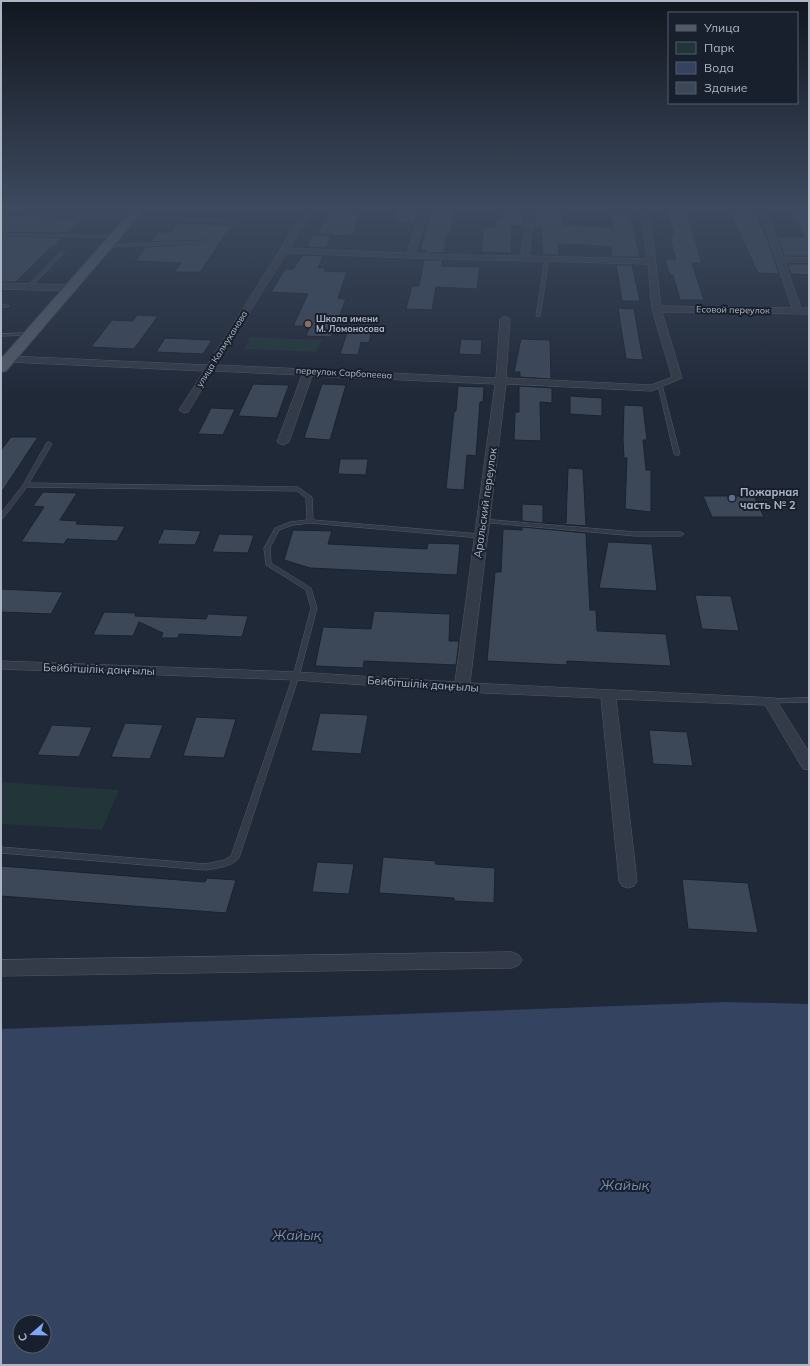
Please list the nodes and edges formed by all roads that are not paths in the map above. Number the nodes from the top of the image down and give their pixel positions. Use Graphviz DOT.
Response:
graph roads {
  1 [pos="45,270"];
  2 [pos="87,270"];
  3 [pos="272,270"];
  4 [pos="545,270"];
  5 [pos="653,270"];
  6 [pos="784,270"];
  7 [pos="1,286"];
  8 [pos="29,287"];
  9 [pos="71,288"];
  10 [pos="1,306"];
  11 [pos="7,306"];
  12 [pos="657,309"];
  13 [pos="797,310"];
  14 [pos="809,311"];
  15 [pos="538,316"];
  16 [pos="505,319"];
  17 [pos="31,334"];
  18 [pos="1,335"];
  19 [pos="5,364"];
  20 [pos="211,367"];
  21 [pos="308,372"];
  22 [pos="501,380"];
  23 [pos="660,385"];
  24 [pos="184,410"];
  25 [pos="283,442"];
  26 [pos="49,444"];
  27 [pos="678,454"];
  28 [pos="25,485"];
  29 [pos="1,517"];
  30 [pos="310,521"];
  31 [pos="482,521"];
  32 [pos="680,534"];
  33 [pos="480,536"];
  34 [pos="1,665"];
  35 [pos="296,676"];
  36 [pos="462,687"];
  37 [pos="608,694"];
  38 [pos="809,700"];
  39 [pos="770,701"];
  40 [pos="809,765"];
  41 [pos="1,850"];
  42 [pos="628,881"];
  43 [pos="512,960"];
  44 [pos="1,968"];
  1 -- 8 [label="lane"];
  2 -- 9 [label="main road"];
  3 -- 20 [label="street, улица Калмуханова"];
  4 -- 15 [label="lane"];
  5 -- 12 [label="street"];
  6 -- 13 [label="street"];
  7 -- 8 [label="street"];
  8 -- 9 [label="street"];
  9 -- 17 [label="main road"];
  10 -- 11 [label="lane"];
  12 -- 13 [label="street, Есовой переулок"];
  12 -- 23 [label="street, переулок Сарбопеева"];
  13 -- 14 [label="street, Есовой переулок"];
  16 -- 22 [label="street, Аральский переулок"];
  17 -- 18 [label="lane"];
  17 -- 19 [label="main road"];
  19 -- 20 [label="street, переулок Сарбопеева"];
  20 -- 21 [label="street, переулок Сарбопеева"];
  20 -- 24 [label="street, улица Калмуханова"];
  21 -- 22 [label="street, переулок Сарбопеева"];
  21 -- 25 [label="street"];
  22 -- 23 [label="street, переулок Сарбопеева"];
  22 -- 31 [label="street, Аральский переулок"];
  23 -- 27 [label="lane"];
  26 -- 28 [label="lane"];
  28 -- 29 [label="lane"];
  28 -- 30 [label="lane"];
  30 -- 33 [label="lane"];
  30 -- 35 [label="lane"];
  31 -- 32 [label="lane"];
  31 -- 33 [label="street, Аральский переулок"];
  33 -- 36 [label="street, Аральский переулок"];
  34 -- 35 [label="street, Бейбітшілік даңғылы"];
  35 -- 36 [label="street, Бейбітшілік даңғылы"];
  35 -- 41 [label="lane"];
  36 -- 37 [label="street, Бейбітшілік даңғылы"];
  37 -- 39 [label="street, Бейбітшілік даңғылы"];
  37 -- 42 [label="street"];
  38 -- 39 [label="lane"];
  39 -- 40 [label="street"];
  43 -- 44 [label="street"];
}
